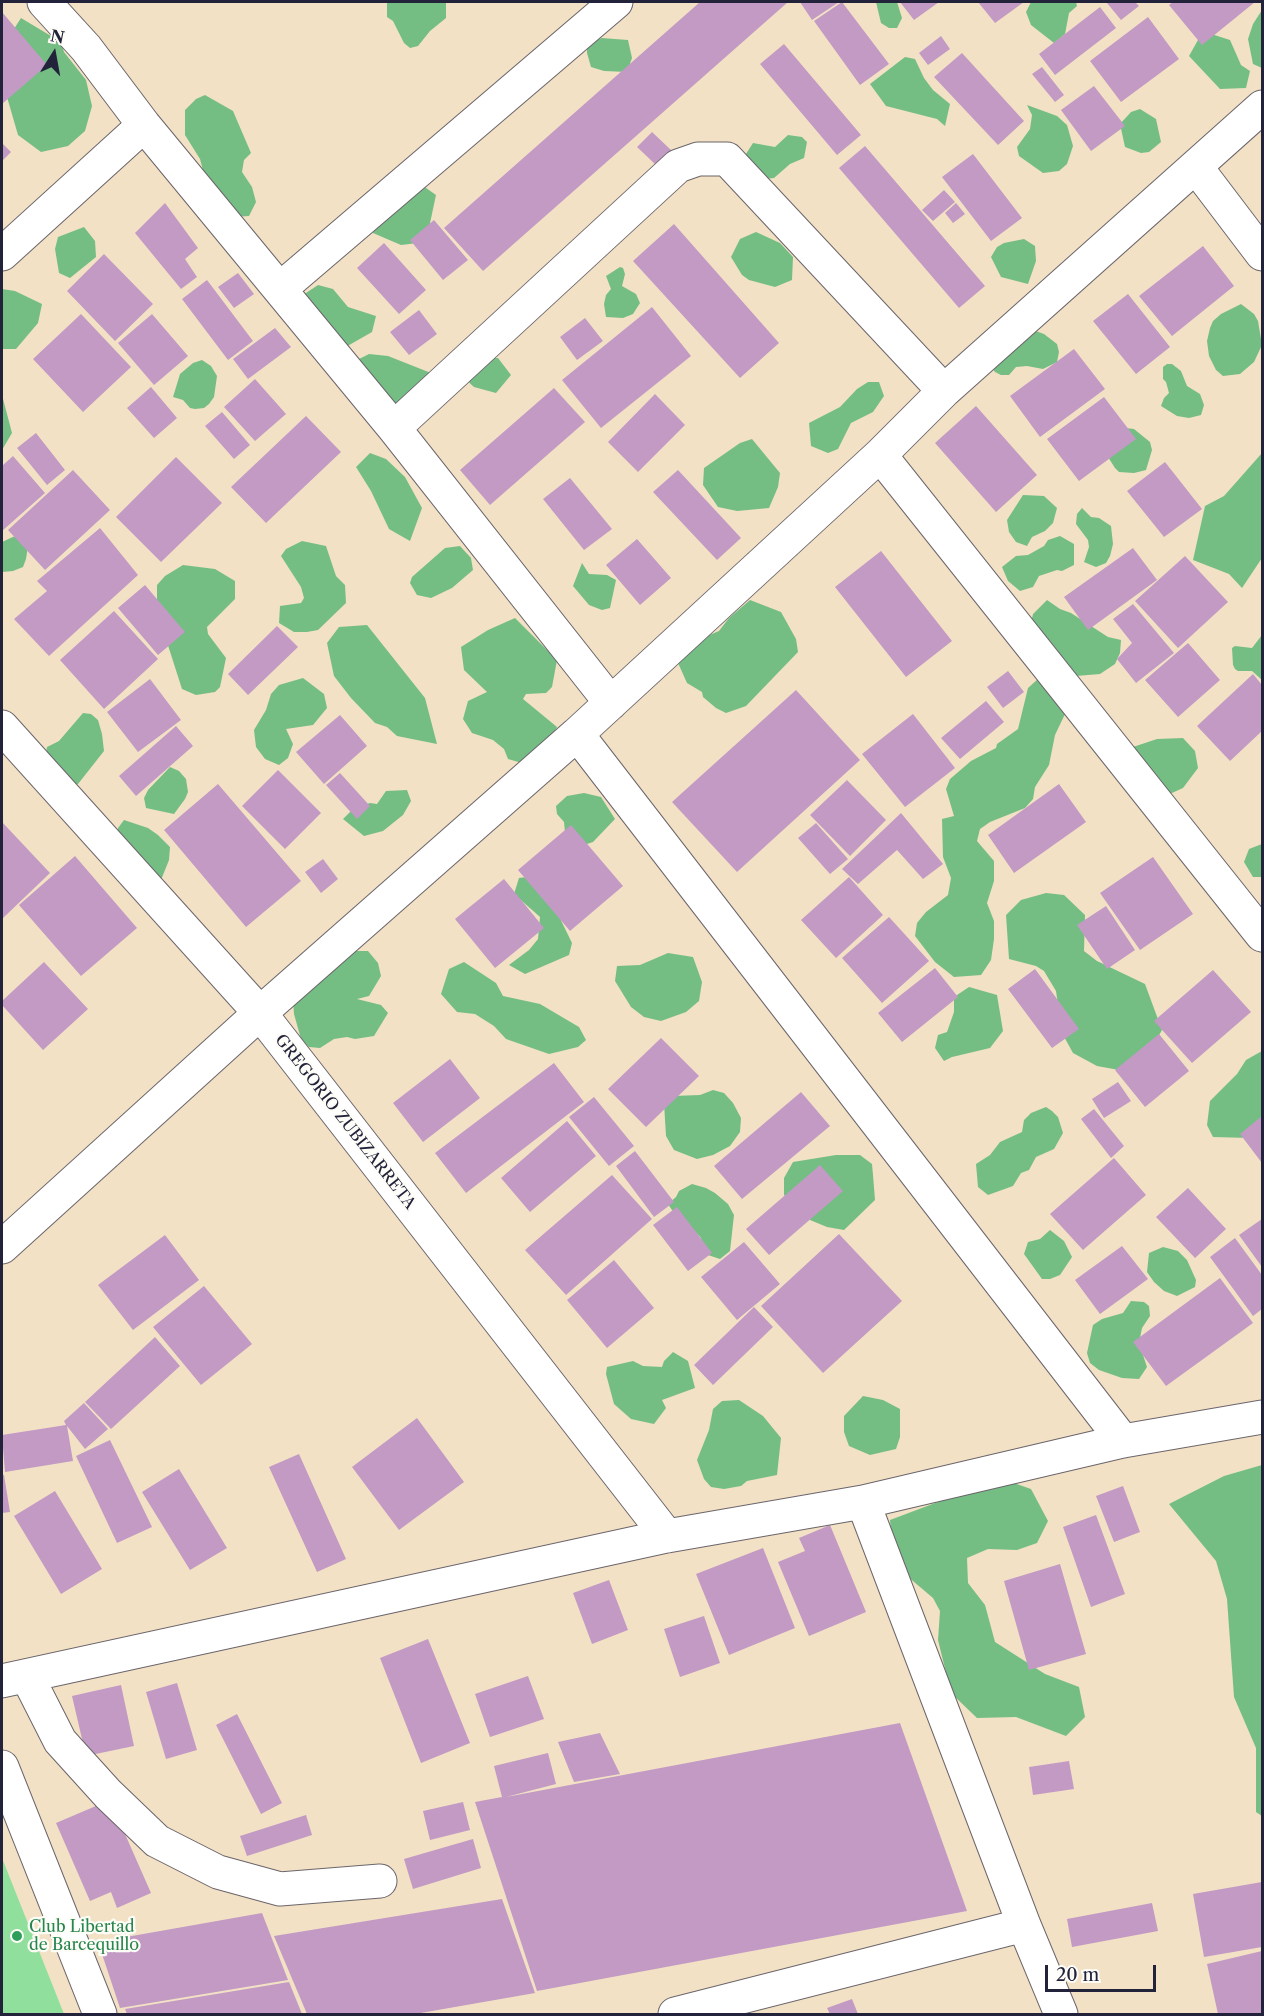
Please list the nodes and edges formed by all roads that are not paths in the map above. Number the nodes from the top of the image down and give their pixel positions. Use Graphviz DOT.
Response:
graph roads {
  1 [pos="44,2"];
  2 [pos="616,2"];
  3 [pos="1263,107"];
  4 [pos="144,125"];
  5 [pos="1196,167"];
  6 [pos="2,254"];
  7 [pos="1263,254"];
  8 [pos="280,289"];
  9 [pos="944,391"];
  10 [pos="394,428"];
  11 [pos="880,455"];
  12 [pos="611,703"];
  13 [pos="2,727"];
  14 [pos="577,735"];
  15 [pos="1263,935"];
  16 [pos="260,1013"];
  17 [pos="2,1246"];
  18 [pos="1263,1417"];
  19 [pos="1123,1441"];
  20 [pos="863,1502"];
  21 [pos="668,1536"];
  22 [pos="14,1679"];
  23 [pos="2,1767"];
  24 [pos="380,1881"];
  25 [pos="1024,1925"];
  26 [pos="100,2014"];
  27 [pos="675,2014"];
  28 [pos="1061,2014"];
  1 -- 4 [label="street"];
  2 -- 8 [label="street"];
  3 -- 5 [label="street"];
  4 -- 6 [label="street"];
  4 -- 8 [label="street"];
  5 -- 7 [label="street"];
  5 -- 9 [label="street"];
  8 -- 10 [label="street"];
  9 -- 10 [label="street"];
  9 -- 11 [label="street"];
  10 -- 12 [label="street"];
  11 -- 12 [label="street"];
  11 -- 15 [label="street"];
  12 -- 14 [label="street"];
  13 -- 16 [label="street, GREGORIO ZUBIZARRETA"];
  14 -- 16 [label="street"];
  14 -- 19 [label="street"];
  16 -- 17 [label="street"];
  16 -- 21 [label="street, GREGORIO ZUBIZARRETA"];
  18 -- 19 [label="street"];
  19 -- 20 [label="street"];
  20 -- 21 [label="street"];
  20 -- 25 [label="street"];
  21 -- 22 [label="street"];
  22 -- 24 [label="street"];
  23 -- 26 [label="street"];
  25 -- 27 [label="street"];
  25 -- 28 [label="street"];
}
